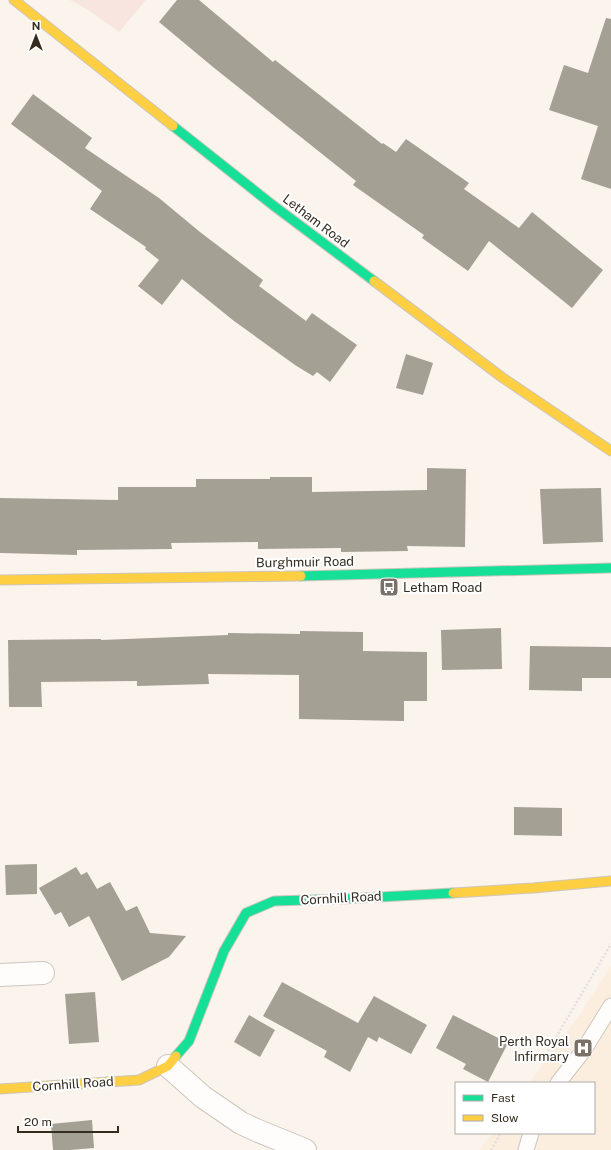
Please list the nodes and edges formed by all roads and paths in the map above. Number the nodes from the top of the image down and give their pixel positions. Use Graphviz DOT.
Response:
graph roads {
  1 [pos="14,0"];
  2 [pos="611,451"];
  3 [pos="611,568"];
  4 [pos="0,580"];
  5 [pos="611,881"];
  6 [pos="611,944"];
  7 [pos="43,973"];
  8 [pos="0,975"];
  9 [pos="611,1006"];
  10 [pos="545,1057"];
  11 [pos="168,1066"];
  12 [pos="559,1082"];
  13 [pos="0,1089"];
  14 [pos="500,1134"];
  15 [pos="532,1134"];
  16 [pos="305,1150"];
  17 [pos="491,1150"];
  18 [pos="526,1150"];
  1 -- 2 [label="street, Letham Road"];
  3 -- 4 [label="street, Burghmuir Road"];
  5 -- 11 [label="street, Cornhill Road"];
  6 -- 10 [label="path"];
  7 -- 8 [label="street"];
  9 -- 12 [label="lane"];
  11 -- 13 [label="street, Cornhill Road"];
  11 -- 16 [label="street"];
  14 -- 17 [label="path"];
  15 -- 18 [label="lane"];
}
